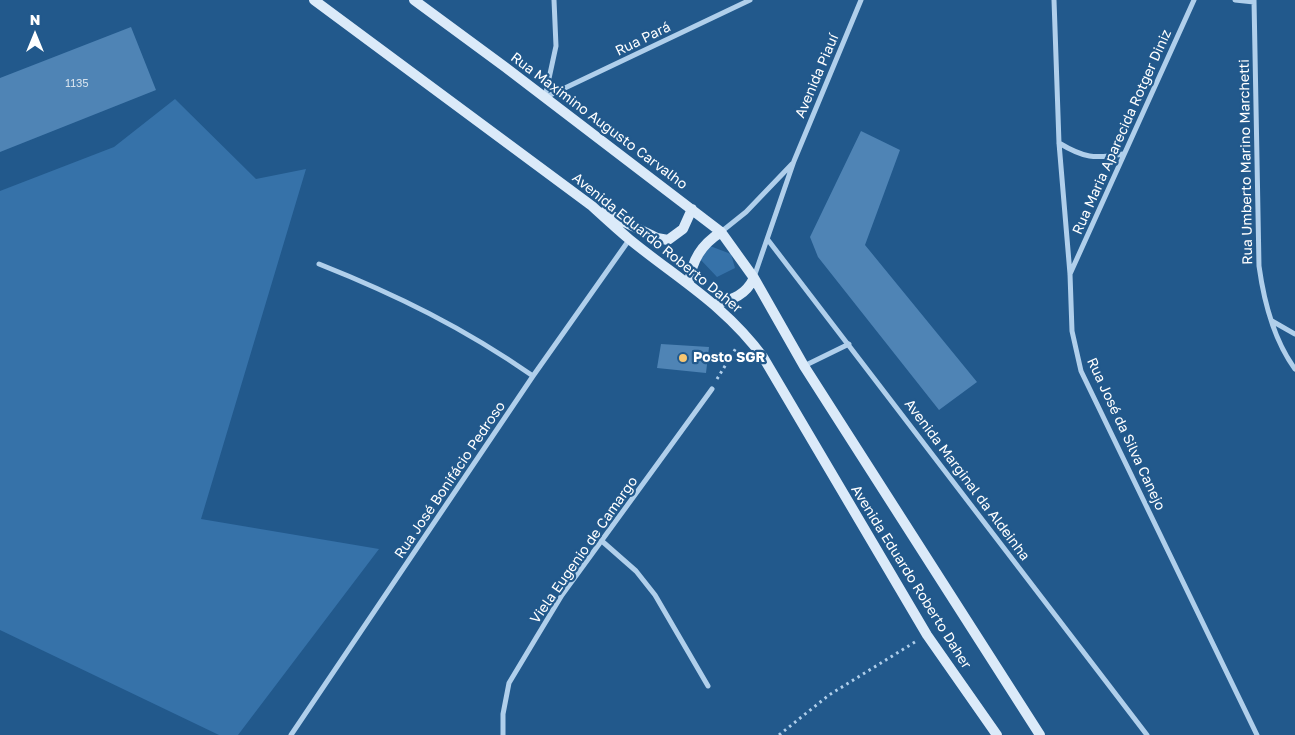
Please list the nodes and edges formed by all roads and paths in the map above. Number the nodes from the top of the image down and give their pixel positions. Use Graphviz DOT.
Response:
graph roads {
  1 [pos="314,0"];
  2 [pos="414,0"];
  3 [pos="554,0"];
  4 [pos="750,0"];
  5 [pos="861,0"];
  6 [pos="1054,0"];
  7 [pos="1194,0"];
  8 [pos="1235,0"];
  9 [pos="1254,1"];
  10 [pos="545,98"];
  11 [pos="1059,143"];
  12 [pos="1123,154"];
  13 [pos="794,161"];
  14 [pos="592,206"];
  15 [pos="692,209"];
  16 [pos="721,232"];
  17 [pos="630,240"];
  18 [pos="768,240"];
  19 [pos="319,264"];
  20 [pos="1070,274"];
  21 [pos="754,278"];
  22 [pos="689,283"];
  23 [pos="715,304"];
  24 [pos="1272,321"];
  25 [pos="745,332"];
  26 [pos="1295,334"];
  27 [pos="849,344"];
  28 [pos="804,366"];
  29 [pos="1295,369"];
  30 [pos="533,376"];
  31 [pos="712,389"];
  32 [pos="603,542"];
  33 [pos="927,634"];
  34 [pos="708,686"];
  35 [pos="291,735"];
  36 [pos="503,735"];
  37 [pos="779,735"];
  38 [pos="997,735"];
  39 [pos="1040,735"];
  40 [pos="1147,735"];
  41 [pos="1258,735"];
  1 -- 14 [label="main road, Avenida Eduardo Roberto Daher"];
  2 -- 10 [label="main road, Rua Maximino Augusto Carvalho"];
  3 -- 10 [label="street"];
  4 -- 10 [label="street, Rua Pará"];
  5 -- 13 [label="street, Avenida Piauí"];
  6 -- 11 [label="street, Rua José da Silva Canejo"];
  7 -- 12 [label="street, Rua Maria Aparecida Rotger Diniz"];
  8 -- 9 [label="street, Rua Umberto Marino Marchetti"];
  9 -- 24 [label="street, Rua Umberto Marino Marchetti"];
  10 -- 15 [label="main road, Rua Maximino Augusto Carvalho"];
  11 -- 12 [label="street"];
  11 -- 20 [label="street, Rua José da Silva Canejo"];
  12 -- 20 [label="street, Rua Maria Aparecida Rotger Diniz"];
  13 -- 16 [label="street, Avenida Piauí"];
  13 -- 18 [label="street, Avenida Piauí"];
  14 -- 15 [label="main road"];
  14 -- 17 [label="main road, Avenida Eduardo Roberto Daher"];
  15 -- 16 [label="main road, Rua Maximino Augusto Carvalho"];
  16 -- 21 [label="main road, Rua Maximino Augusto Carvalho"];
  16 -- 22 [label="main road"];
  17 -- 22 [label="main road, Avenida Eduardo Roberto Daher"];
  17 -- 30 [label="street, Rua José Bonifácio Pedroso"];
  18 -- 21 [label="street, Avenida Piauí"];
  18 -- 27 [label="street, Avenida Marginal da Aldeinha"];
  19 -- 30 [label="street"];
  20 -- 41 [label="street, Rua José da Silva Canejo"];
  21 -- 23 [label="main road"];
  21 -- 28 [label="main road, Avenida Eduardo Roberto Daher"];
  22 -- 23 [label="main road, Avenida Eduardo Roberto Daher"];
  23 -- 25 [label="main road, Avenida Eduardo Roberto Daher"];
  24 -- 26 [label="street"];
  24 -- 29 [label="street, Rua Umberto Marino Marchetti"];
  25 -- 31 [label="path"];
  25 -- 33 [label="main road, Avenida Eduardo Roberto Daher"];
  27 -- 28 [label="street"];
  27 -- 40 [label="street, Avenida Marginal da Aldeinha"];
  28 -- 39 [label="main road, Avenida Eduardo Roberto Daher"];
  30 -- 35 [label="street, Rua José Bonifácio Pedroso"];
  31 -- 32 [label="street, Viela Eugenio de Camargo"];
  32 -- 34 [label="street"];
  32 -- 36 [label="street, Viela Eugenio de Camargo"];
  33 -- 37 [label="path"];
  33 -- 38 [label="main road, Avenida Eduardo Roberto Daher"];
}
